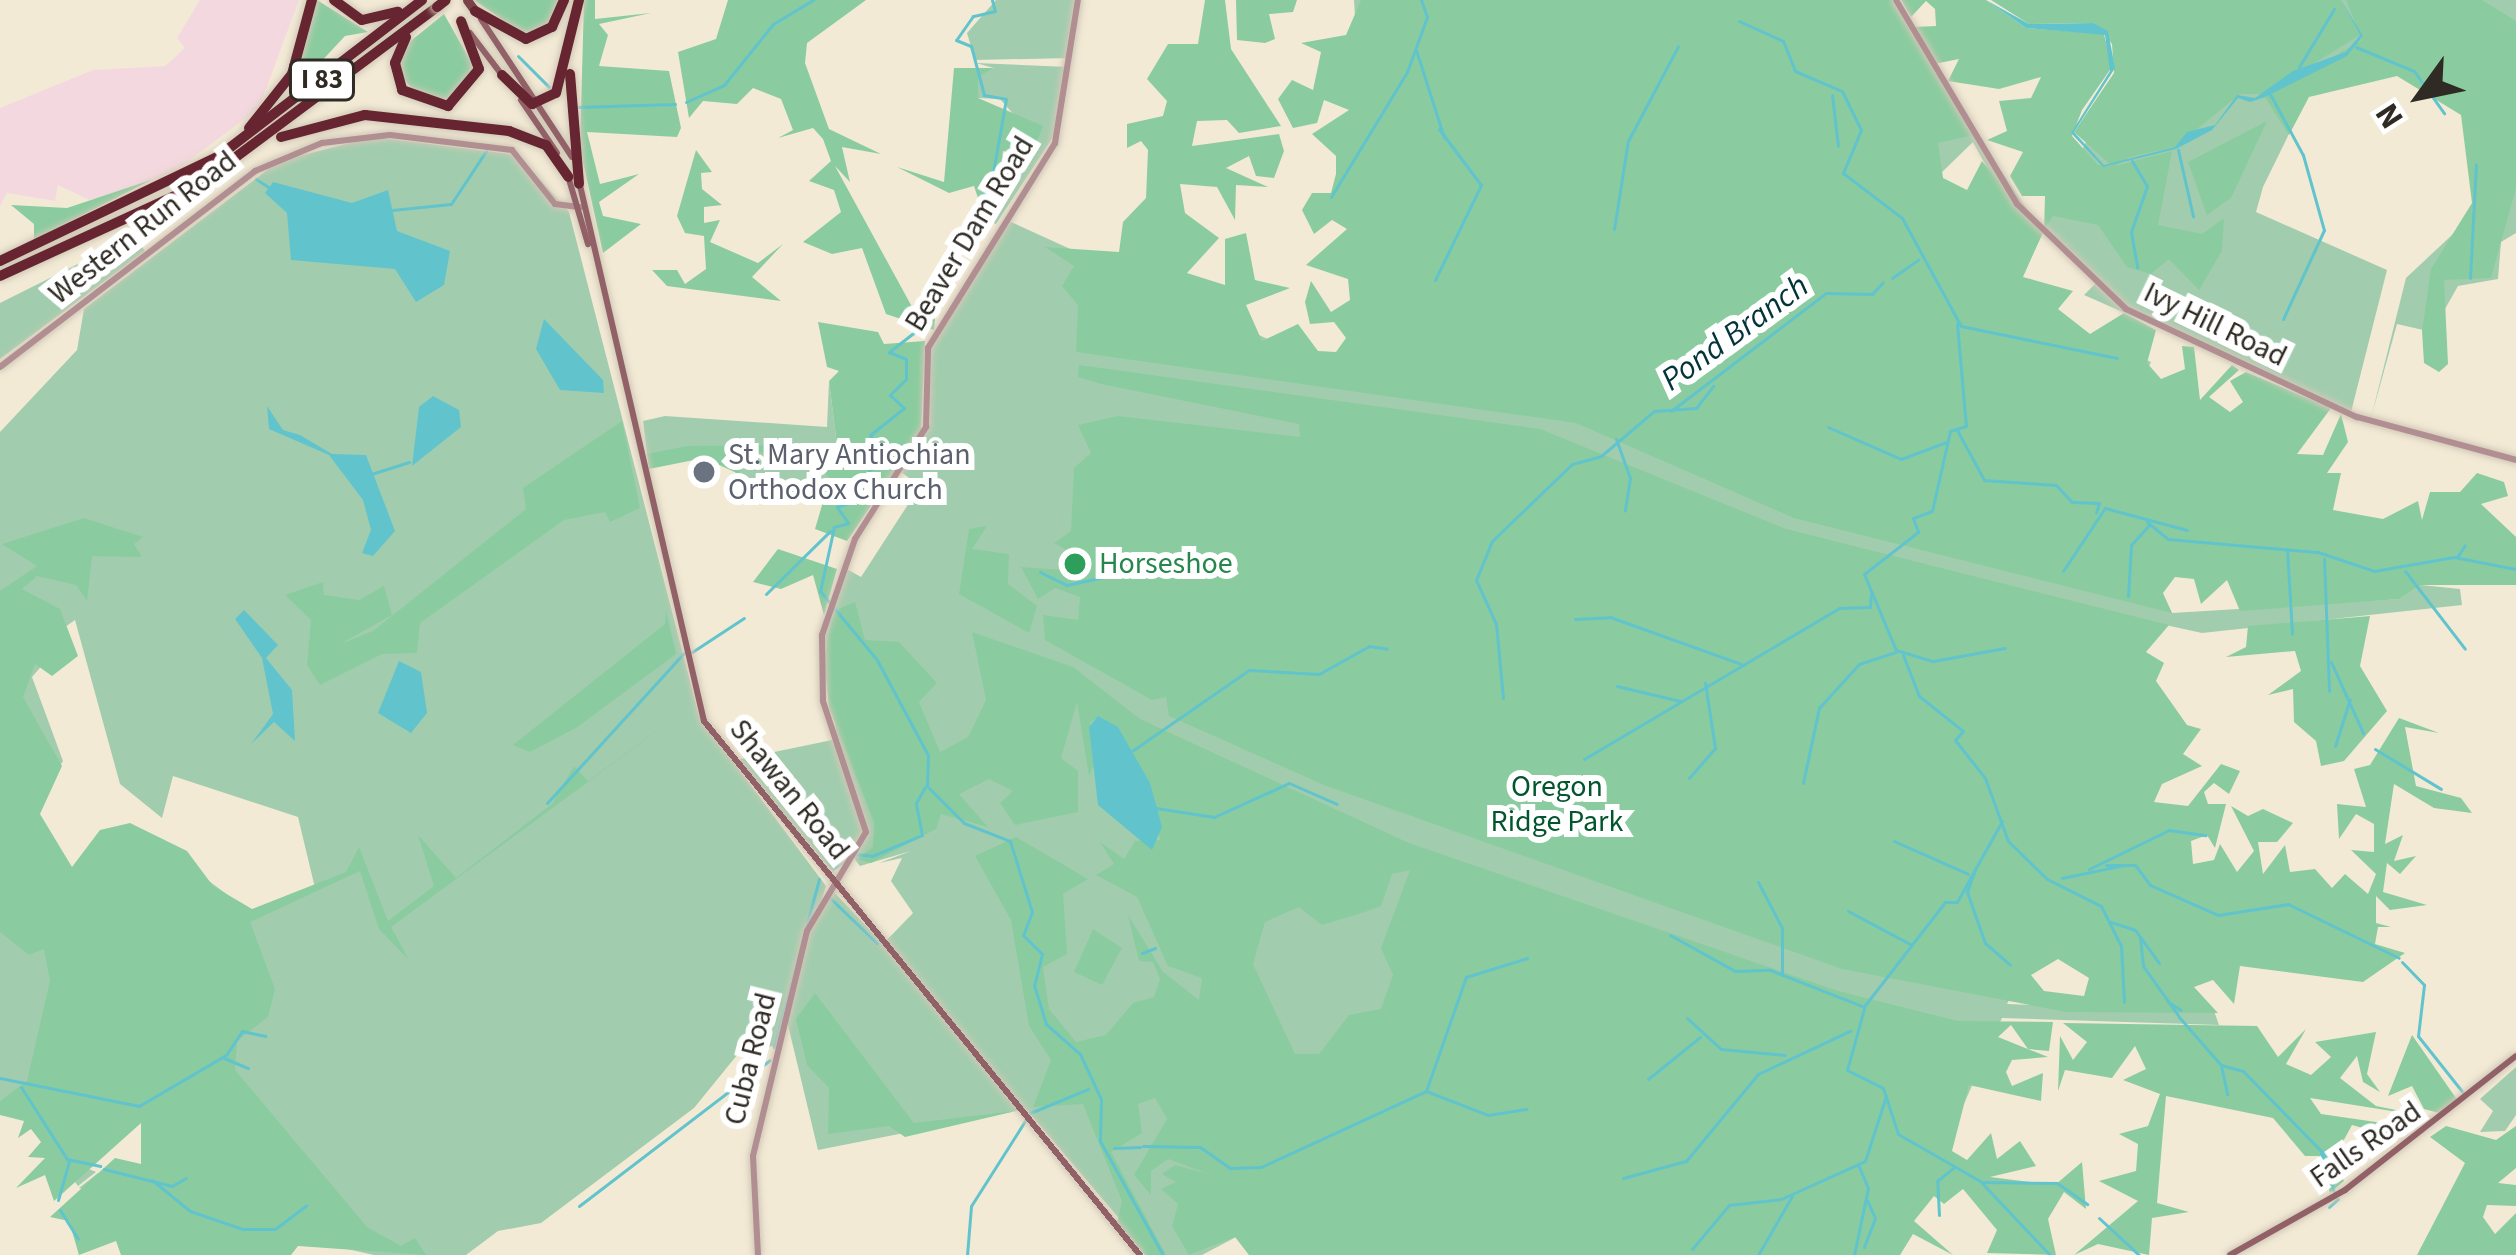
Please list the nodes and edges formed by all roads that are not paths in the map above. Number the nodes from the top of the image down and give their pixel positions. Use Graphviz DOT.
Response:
graph roads {
  1 [pos="312,0"];
  2 [pos="334,0"];
  3 [pos="466,0"];
  4 [pos="564,0"];
  5 [pos="579,0"];
  6 [pos="1078,0"];
  7 [pos="1896,0"];
  8 [pos="414,2"];
  9 [pos="440,5"];
  10 [pos="475,11"];
  11 [pos="461,21"];
  12 [pos="571,66"];
  13 [pos="502,75"];
  14 [pos="545,102"];
  15 [pos="246,155"];
  16 [pos="219,156"];
  17 [pos="574,180"];
  18 [pos="579,207"];
  19 [pos="590,230"];
  20 [pos="593,259"];
  21 [pos="0,261"];
  22 [pos="0,276"];
  23 [pos="0,367"];
  24 [pos="2516,460"];
  25 [pos="833,883"];
  26 [pos="2515,1058"];
  27 [pos="758,1255"];
  28 [pos="1140,1255"];
  29 [pos="2230,1255"];
  1 -- 16 [label="highway"];
  2 -- 8 [label="highway"];
  3 -- 10 [label="main road, Shawan Road"];
  4 -- 10 [label="highway"];
  5 -- 12 [label="highway"];
  6 -- 25 [label="street, Beaver Dam Road"];
  7 -- 24 [label="street, Ivy Hill Road"];
  8 -- 16 [label="highway, I 83"];
  9 -- 11 [label="main road, Shawan Road"];
  9 -- 11 [label="highway"];
  9 -- 15 [label="highway, I 83"];
  10 -- 14 [label="main road, Shawan Road"];
  11 -- 13 [label="main road, Shawan Road"];
  12 -- 14 [label="highway"];
  12 -- 17 [label="highway"];
  13 -- 14 [label="highway"];
  13 -- 17 [label="main road, Shawan Road"];
  14 -- 17 [label="main road, Shawan Road"];
  15 -- 17 [label="highway"];
  15 -- 22 [label="highway, I 83"];
  16 -- 21 [label="highway, I 83"];
  17 -- 18 [label="main road, Shawan Road"];
  17 -- 19 [label="main road, Shawan Road"];
  18 -- 19 [label="main road, Shawan Road"];
  18 -- 20 [label="main road, Shawan Road"];
  18 -- 23 [label="street, Western Run Road"];
  19 -- 20 [label="main road, Shawan Road"];
  20 -- 25 [label="main road, Shawan Road"];
  25 -- 27 [label="street, Cuba Road"];
  25 -- 28 [label="main road, Shawan Road"];
  26 -- 29 [label="main road, Falls Road"];
}
